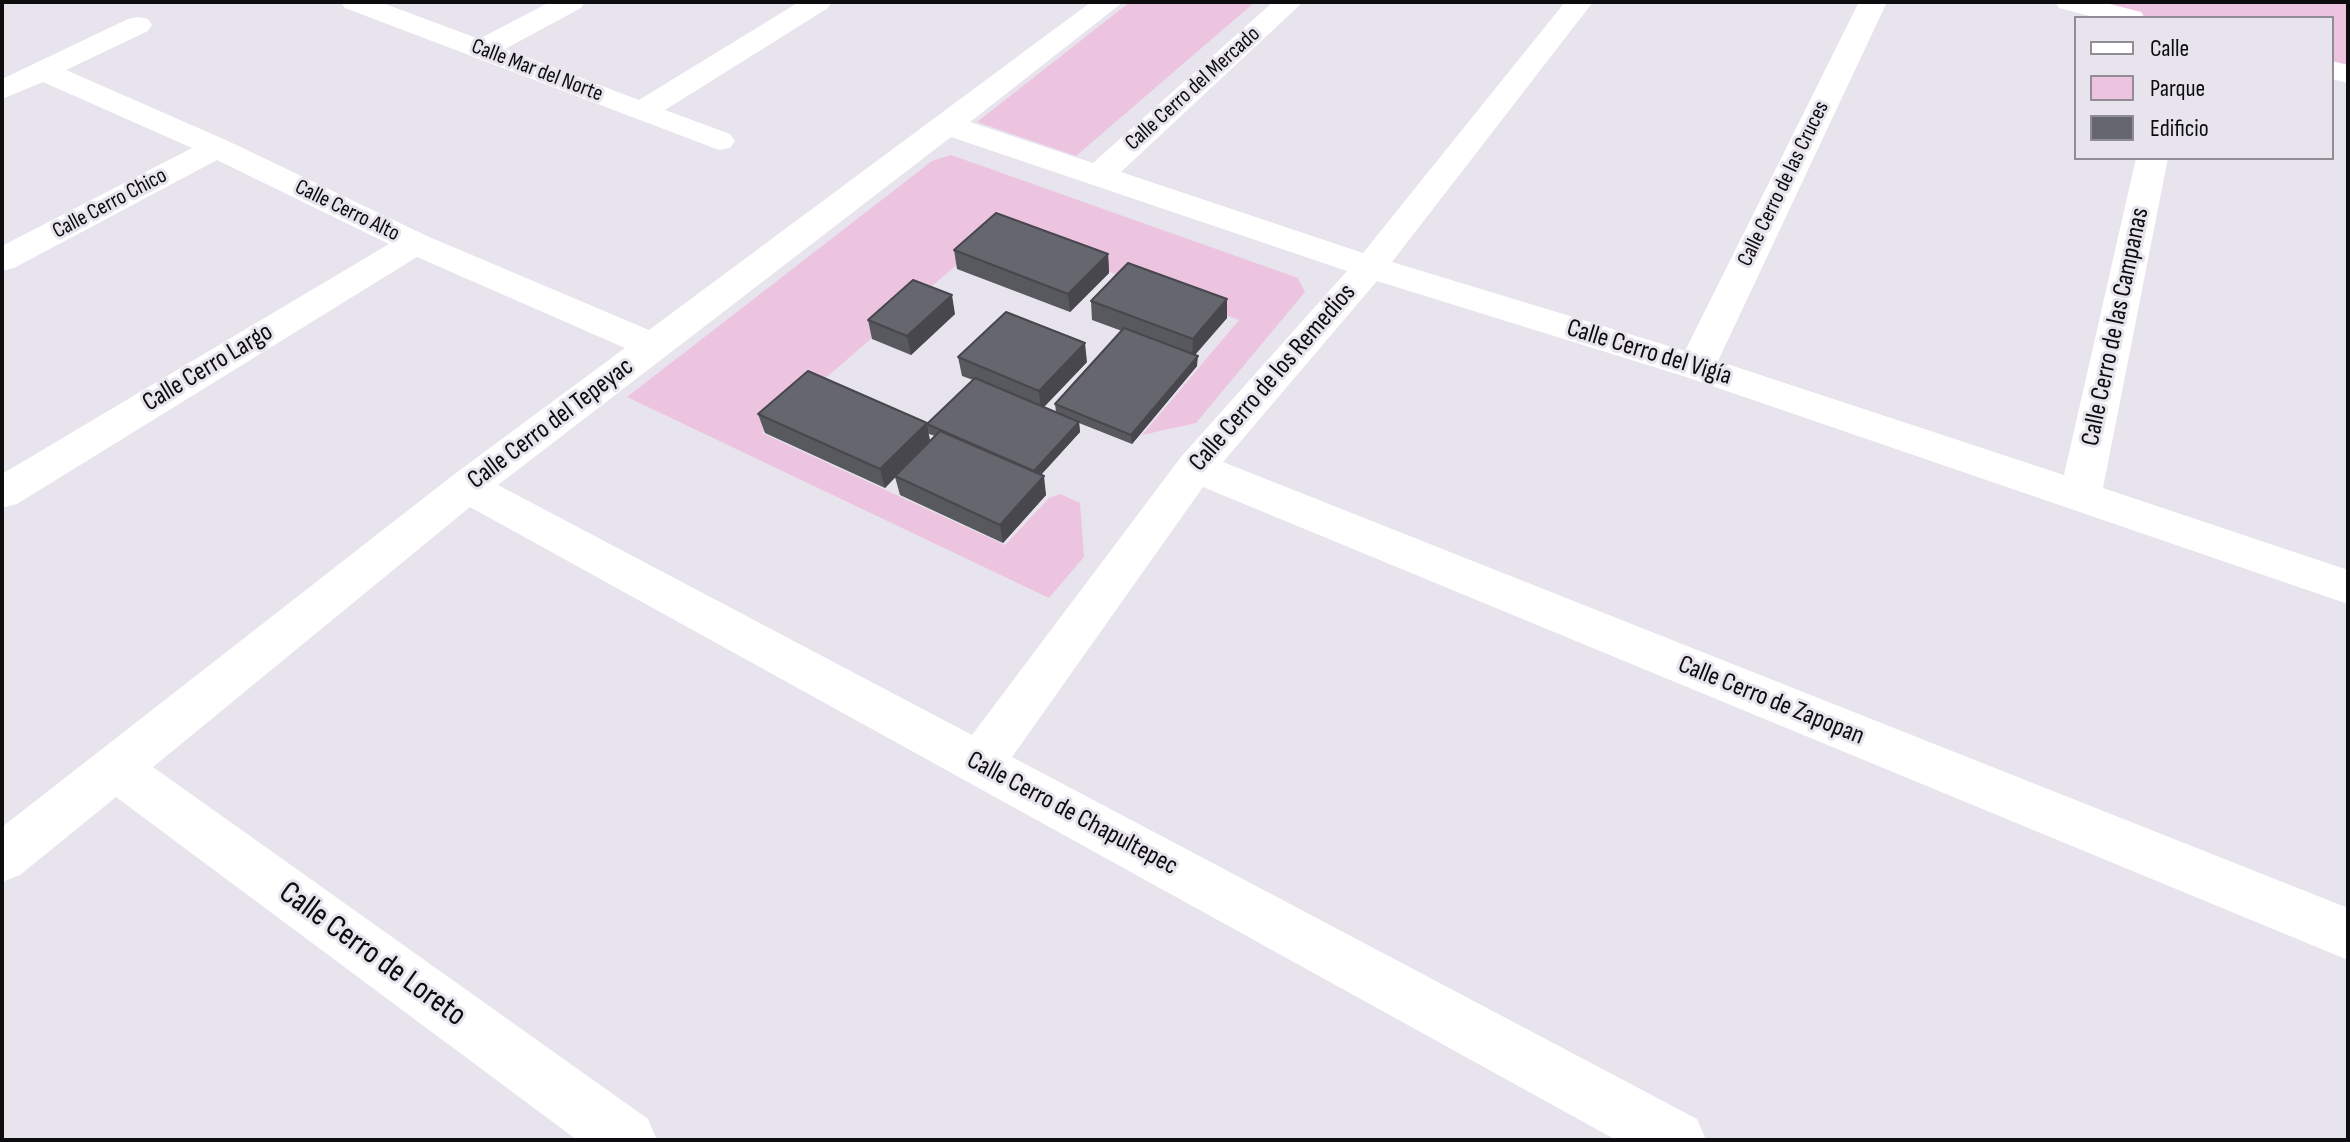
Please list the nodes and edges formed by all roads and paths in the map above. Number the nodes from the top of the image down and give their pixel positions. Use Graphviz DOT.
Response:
graph roads {
  1 [pos="355,2"];
  2 [pos="571,2"];
  3 [pos="818,2"];
  4 [pos="1109,2"];
  5 [pos="1289,2"];
  6 [pos="1579,2"];
  7 [pos="1873,2"];
  8 [pos="2069,2"];
  9 [pos="2123,16"];
  10 [pos="138,25"];
  11 [pos="481,50"];
  12 [pos="43,71"];
  13 [pos="2,90"];
  14 [pos="642,111"];
  15 [pos="948,125"];
  16 [pos="719,141"];
  17 [pos="217,148"];
  18 [pos="2152,160"];
  19 [pos="1098,176"];
  20 [pos="415,243"];
  21 [pos="2,260"];
  22 [pos="1370,267"];
  23 [pos="653,346"];
  24 [pos="1696,367"];
  25 [pos="1195,467"];
  26 [pos="467,487"];
  27 [pos="2,493"];
  28 [pos="2080,497"];
  29 [pos="2348,587"];
  30 [pos="979,764"];
  31 [pos="117,769"];
  32 [pos="2,858"];
  33 [pos="2348,934"];
  34 [pos="627,1140"];
  35 [pos="1676,1140"];
  1 -- 11 [label="street, Calle Mar del Norte"];
  2 -- 11 [label="street"];
  3 -- 14 [label="street"];
  4 -- 15 [label="street, Calle Cerro del Tepeyac"];
  5 -- 19 [label="street, Calle Cerro del Mercado"];
  6 -- 22 [label="street, Calle Cerro de los Remedios"];
  7 -- 24 [label="street, Calle Cerro de las Cruces"];
  8 -- 9 [label="street"];
  10 -- 12 [label="street"];
  11 -- 14 [label="street, Calle Mar del Norte"];
  12 -- 13 [label="street"];
  12 -- 17 [label="street, Calle Cerro Alto"];
  14 -- 16 [label="street, Calle Mar del Norte"];
  15 -- 19 [label="street, Calle Cerro del Vigía"];
  15 -- 23 [label="street, Calle Cerro del Tepeyac"];
  17 -- 20 [label="street, Calle Cerro Alto"];
  17 -- 21 [label="street, Calle Cerro Chico"];
  18 -- 28 [label="street, Calle Cerro de las Campanas"];
  19 -- 22 [label="street, Calle Cerro del Vigía"];
  20 -- 23 [label="street, Calle Cerro Alto"];
  20 -- 27 [label="street, Calle Cerro Largo"];
  22 -- 24 [label="street, Calle Cerro del Vigía"];
  22 -- 25 [label="street, Calle Cerro de los Remedios"];
  23 -- 26 [label="street, Calle Cerro del Tepeyac"];
  24 -- 28 [label="street, Calle Cerro del Vigía"];
  25 -- 30 [label="street, Calle Cerro de los Remedios"];
  25 -- 33 [label="street, Calle Cerro de Zapopan"];
  26 -- 30 [label="street, Calle Cerro de Chapultepec"];
  26 -- 31 [label="street, Calle Cerro del Tepeyac"];
  28 -- 29 [label="street, Calle Cerro del Vigía"];
  30 -- 35 [label="street, Calle Cerro de Chapultepec"];
  31 -- 32 [label="street, Calle Cerro del Tepeyac"];
  31 -- 34 [label="street, Calle Cerro de Loreto"];
}
